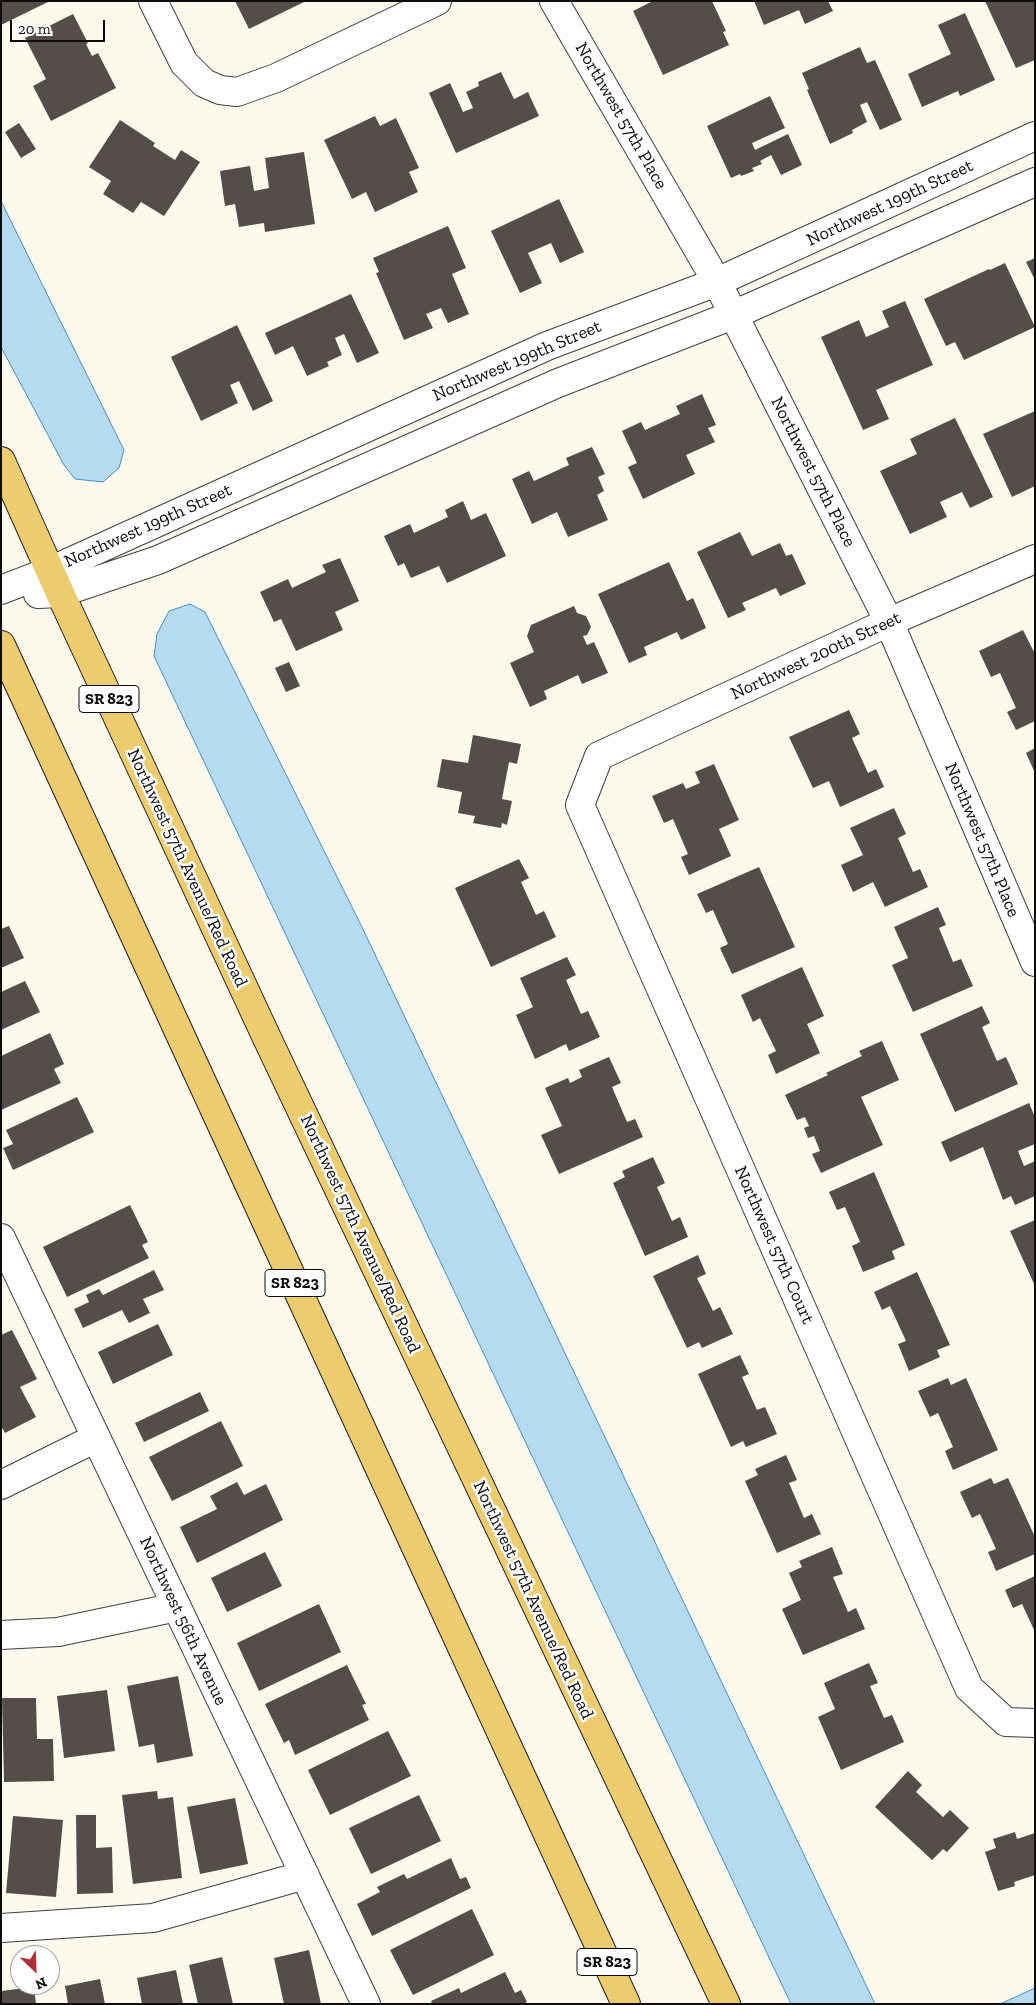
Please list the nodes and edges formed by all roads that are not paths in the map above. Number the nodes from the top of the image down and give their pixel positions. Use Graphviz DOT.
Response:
graph roads {
  1 [pos="153,1"];
  2 [pos="437,1"];
  3 [pos="554,1"];
  4 [pos="1035,136"];
  5 [pos="1035,182"];
  6 [pos="717,282"];
  7 [pos="733,315"];
  8 [pos="1,461"];
  9 [pos="1035,559"];
  10 [pos="55,582"];
  11 [pos="1,590"];
  12 [pos="1,597"];
  13 [pos="889,622"];
  14 [pos="1,645"];
  15 [pos="599,756"];
  16 [pos="1035,962"];
  17 [pos="1,1238"];
  18 [pos="96,1438"];
  19 [pos="1,1485"];
  20 [pos="177,1607"];
  21 [pos="1,1635"];
  22 [pos="1035,1724"];
  23 [pos="304,1875"];
  24 [pos="1,1928"];
  25 [pos="366,2004"];
  26 [pos="626,2004"];
  27 [pos="726,2004"];
  1 -- 2 [label="street"];
  3 -- 6 [label="street, Northwest 57th Place"];
  4 -- 6 [label="street, Northwest 199th Street"];
  5 -- 7 [label="street, Northwest 199th Street"];
  6 -- 7 [label="street, Northwest 57th Place"];
  6 -- 10 [label="street, Northwest 199th Street"];
  7 -- 10 [label="street, Northwest 199th Street"];
  7 -- 13 [label="street, Northwest 57th Place"];
  8 -- 10 [label="main road, Northwest 57th Avenue/Red Road / SR 823"];
  9 -- 13 [label="street, Northwest 200th Street"];
  10 -- 11 [label="street, Northwest 199th Street"];
  10 -- 12 [label="street, Northwest 199th Street"];
  10 -- 27 [label="main road, Northwest 57th Avenue/Red Road / SR 823"];
  13 -- 15 [label="street, Northwest 200th Street"];
  13 -- 16 [label="street, Northwest 57th Place"];
  14 -- 26 [label="main road, SR 823"];
  15 -- 22 [label="street, Northwest 57th Court"];
  17 -- 18 [label="street, Northwest 56th Avenue"];
  18 -- 19 [label="street"];
  18 -- 20 [label="street, Northwest 56th Avenue"];
  20 -- 21 [label="street"];
  20 -- 23 [label="street, Northwest 56th Avenue"];
  23 -- 24 [label="street"];
  23 -- 25 [label="street, Northwest 56th Avenue"];
}
